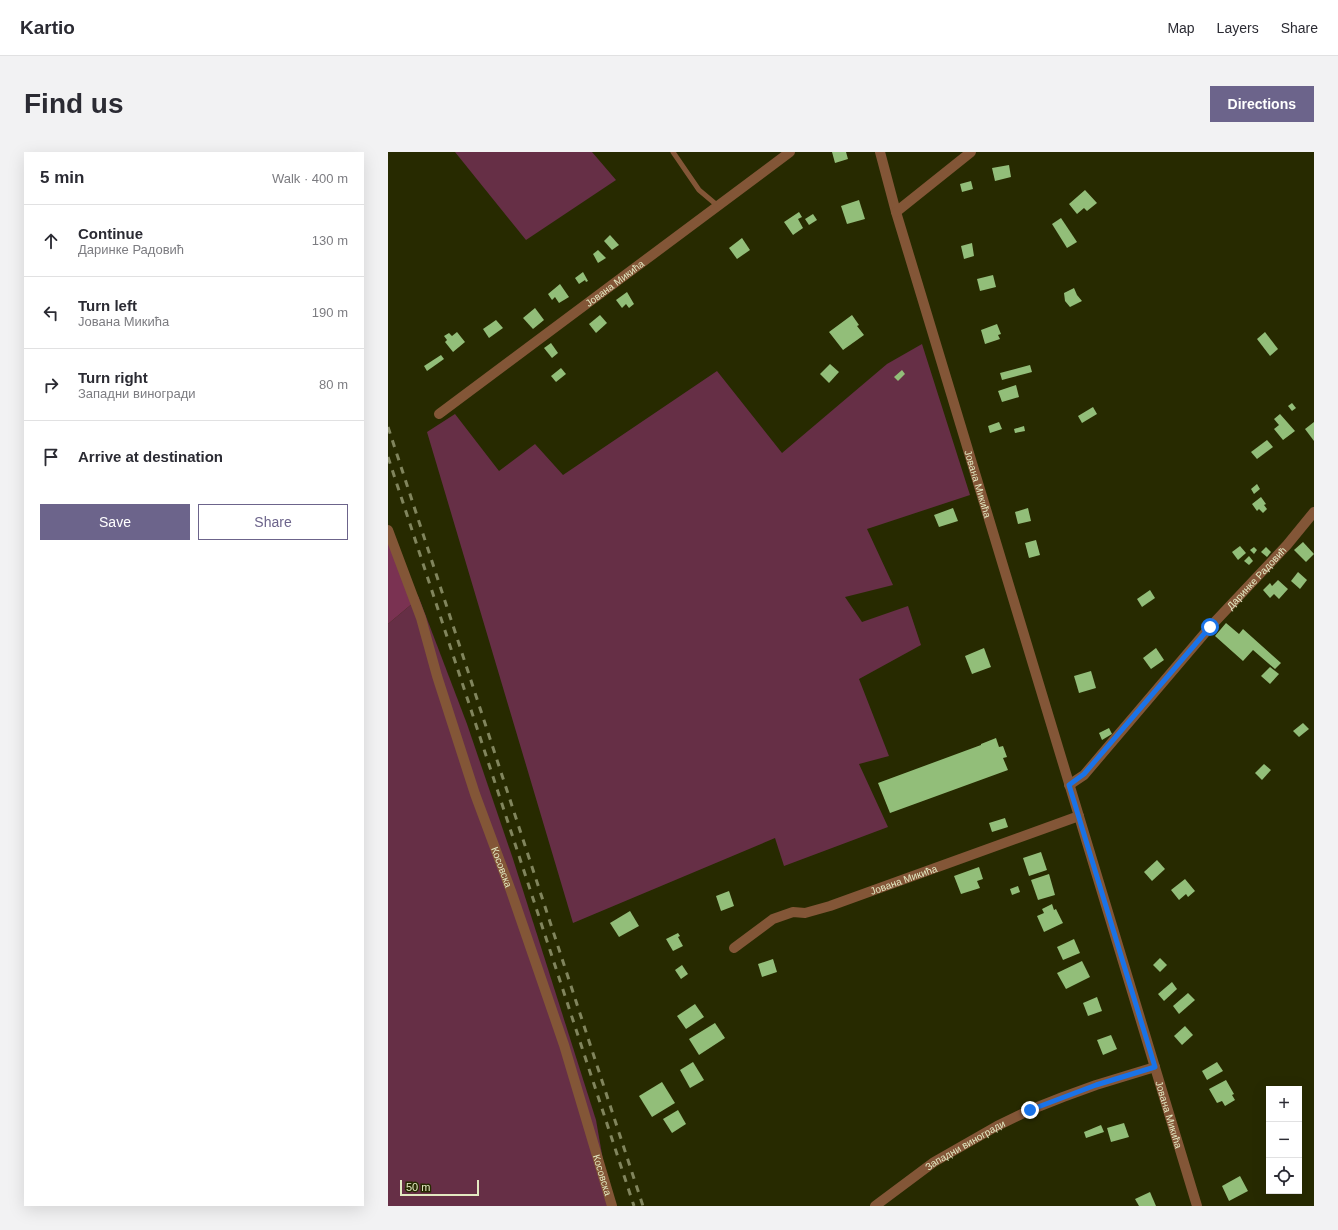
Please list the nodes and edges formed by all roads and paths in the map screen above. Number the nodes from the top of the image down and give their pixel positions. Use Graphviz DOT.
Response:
graph roads {
  1 [pos="673,152"];
  2 [pos="790,152"];
  3 [pos="880,152"];
  4 [pos="971,152"];
  5 [pos="718,206"];
  6 [pos="896,212"];
  7 [pos="439,414"];
  8 [pos="1314,512"];
  9 [pos="388,530"];
  10 [pos="1069,785"];
  11 [pos="1079,816"];
  12 [pos="734,948"];
  13 [pos="1155,1067"];
  14 [pos="612,1206"];
  15 [pos="875,1206"];
  16 [pos="1197,1206"];
  1 -- 5 [label="lane"];
  2 -- 5 [label="street, Јована Микића"];
  3 -- 6 [label="street, Јована Микића"];
  4 -- 6 [label="street"];
  5 -- 7 [label="street, Јована Микића"];
  6 -- 10 [label="street, Јована Микића"];
  8 -- 10 [label="street, Даринке Радовић"];
  9 -- 14 [label="street, Косовска"];
  10 -- 11 [label="street, Јована Микића"];
  11 -- 12 [label="street, Јована Микића"];
  11 -- 13 [label="street, Јована Микића"];
  13 -- 15 [label="street, Западни виногради"];
  13 -- 16 [label="street, Јована Микића"];
}
